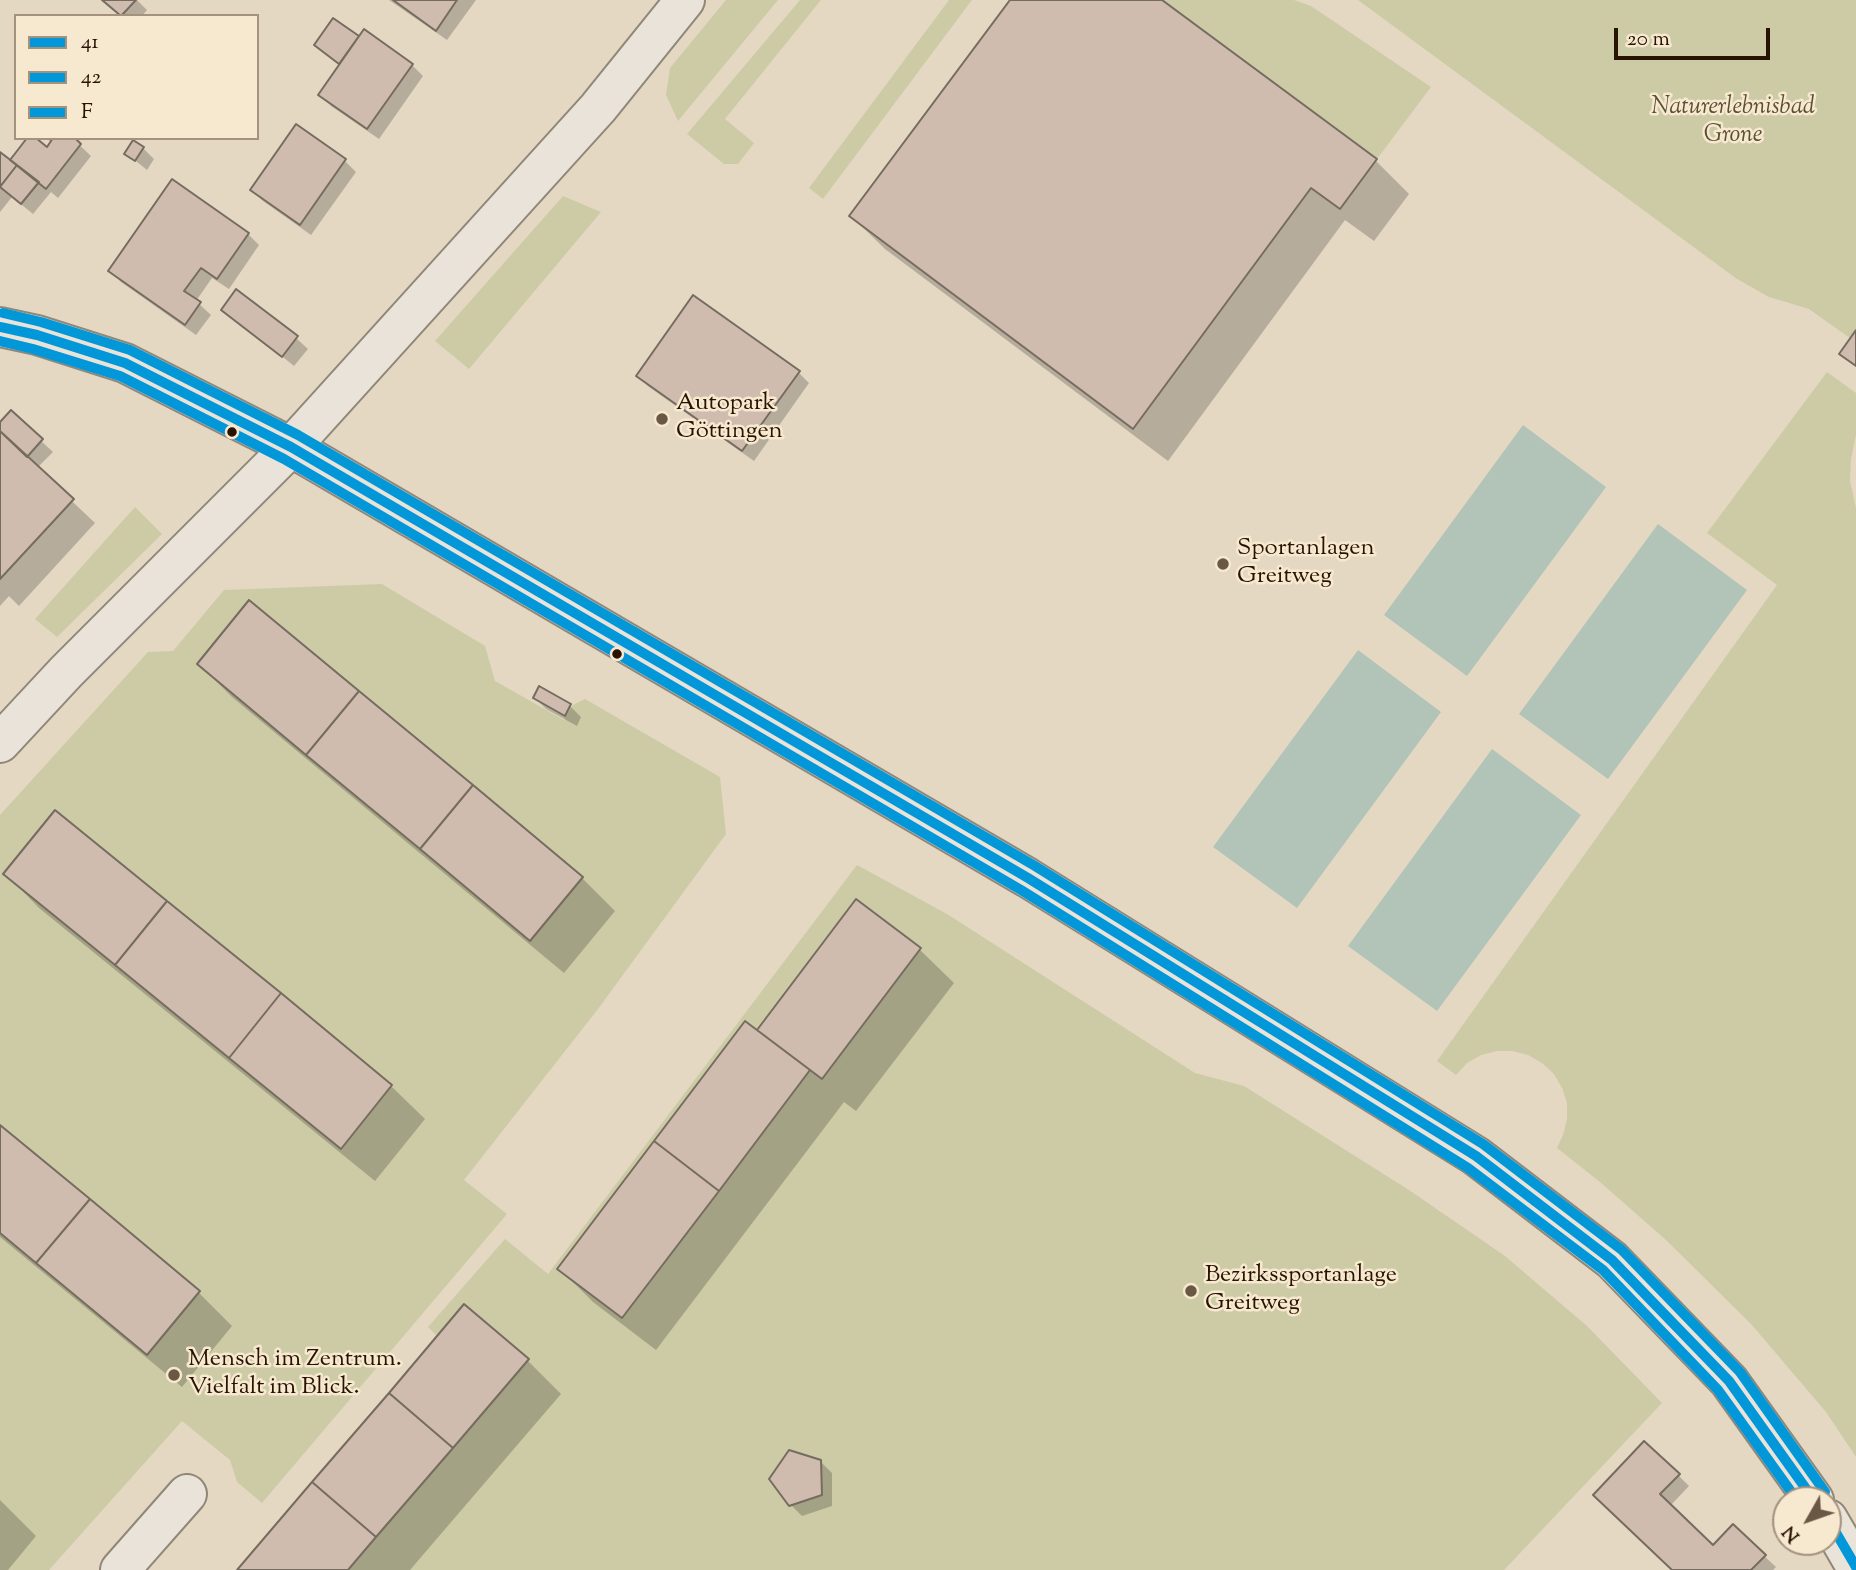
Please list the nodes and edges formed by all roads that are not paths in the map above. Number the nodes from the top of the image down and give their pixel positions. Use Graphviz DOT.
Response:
graph roads {
  1 [pos="685,0"];
  2 [pos="0,327"];
  3 [pos="291,447"];
  4 [pos="0,743"];
  5 [pos="1804,1486"];
  6 [pos="187,1494"];
  7 [pos="1842,1543"];
  8 [pos="1856,1567"];
  9 [pos="120,1570"];
  1 -- 3 [label="street"];
  2 -- 3 [label="street"];
  3 -- 4 [label="street"];
  3 -- 5 [label="street"];
  6 -- 9 [label="street"];
  7 -- 8 [label="street"];
}
